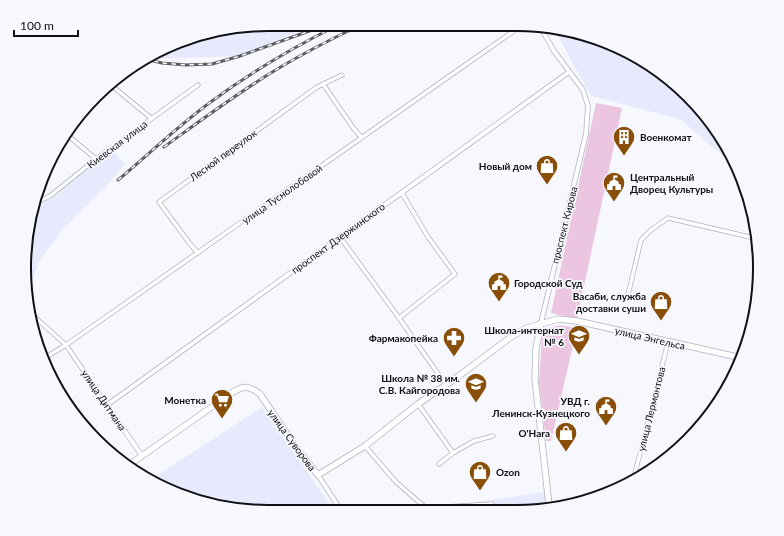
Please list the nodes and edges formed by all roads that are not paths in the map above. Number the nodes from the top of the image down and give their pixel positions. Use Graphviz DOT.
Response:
graph roads {
  1 [pos="514,31"];
  2 [pos="544,33"];
  3 [pos="569,72"];
  4 [pos="342,74"];
  5 [pos="323,84"];
  6 [pos="198,85"];
  7 [pos="115,88"];
  8 [pos="151,118"];
  9 [pos="70,137"];
  10 [pos="361,137"];
  11 [pos="96,159"];
  12 [pos="402,193"];
  13 [pos="41,201"];
  14 [pos="340,237"];
  15 [pos="751,237"];
  16 [pos="198,253"];
  17 [pos="627,299"];
  18 [pos="399,318"];
  19 [pos="37,319"];
  20 [pos="558,319"];
  21 [pos="541,323"];
  22 [pos="668,342"];
  23 [pos="66,345"];
  24 [pos="48,356"];
  25 [pos="736,357"];
  26 [pos="446,385"];
  27 [pos="107,404"];
  28 [pos="418,404"];
  29 [pos="493,436"];
  30 [pos="365,446"];
  31 [pos="453,453"];
  32 [pos="142,456"];
  33 [pos="133,462"];
  34 [pos="439,464"];
  35 [pos="635,472"];
  36 [pos="318,475"];
  37 [pos="549,503"];
  38 [pos="492,504"];
  39 [pos="337,505"];
  40 [pos="423,505"];
  41 [pos="476,505"];
  1 -- 10 [label="street, улица Туснолобовой"];
  2 -- 3 [label="street, проспект Кирова"];
  3 -- 12 [label="street, проспект Дзержинского"];
  3 -- 21 [label="street, проспект Кирова"];
  4 -- 5 [label="street, Лесной переулок"];
  5 -- 10 [label="street"];
  5 -- 16 [label="street, Лесной переулок"];
  6 -- 8 [label="street, Киевская улица"];
  7 -- 8 [label="street"];
  8 -- 11 [label="street, Киевская улица"];
  9 -- 11 [label="street"];
  10 -- 16 [label="street, улица Туснолобовой"];
  11 -- 13 [label="street, Киевская улица"];
  12 -- 14 [label="street, проспект Дзержинского"];
  12 -- 18 [label="street"];
  14 -- 18 [label="street"];
  14 -- 27 [label="street, проспект Дзержинского"];
  15 -- 17 [label="street"];
  16 -- 23 [label="street, улица Туснолобовой"];
  18 -- 26 [label="street"];
  19 -- 23 [label="street, улица Дитмана"];
  20 -- 21 [label="main road, улица Суворова"];
  20 -- 22 [label="main road, улица Энгельса"];
  21 -- 26 [label="main road, улица Суворова"];
  21 -- 37 [label="main road, проспект Кирова"];
  22 -- 25 [label="main road, улица Энгельса"];
  22 -- 35 [label="street, улица Лермонтова"];
  23 -- 24 [label="street, улица Туснолобовой"];
  23 -- 27 [label="street, улица Дитмана"];
  26 -- 28 [label="main road, улица Суворова"];
  27 -- 32 [label="street, улица Дитмана"];
  28 -- 30 [label="main road, улица Суворова"];
  28 -- 31 [label="street"];
  29 -- 31 [label="street"];
  30 -- 36 [label="main road, улица Суворова"];
  30 -- 40 [label="street"];
  31 -- 34 [label="street"];
  32 -- 33 [label="main road, улица Суворова"];
  32 -- 36 [label="main road, улица Суворова"];
  36 -- 39 [label="street"];
  38 -- 41 [label="street"];
}
